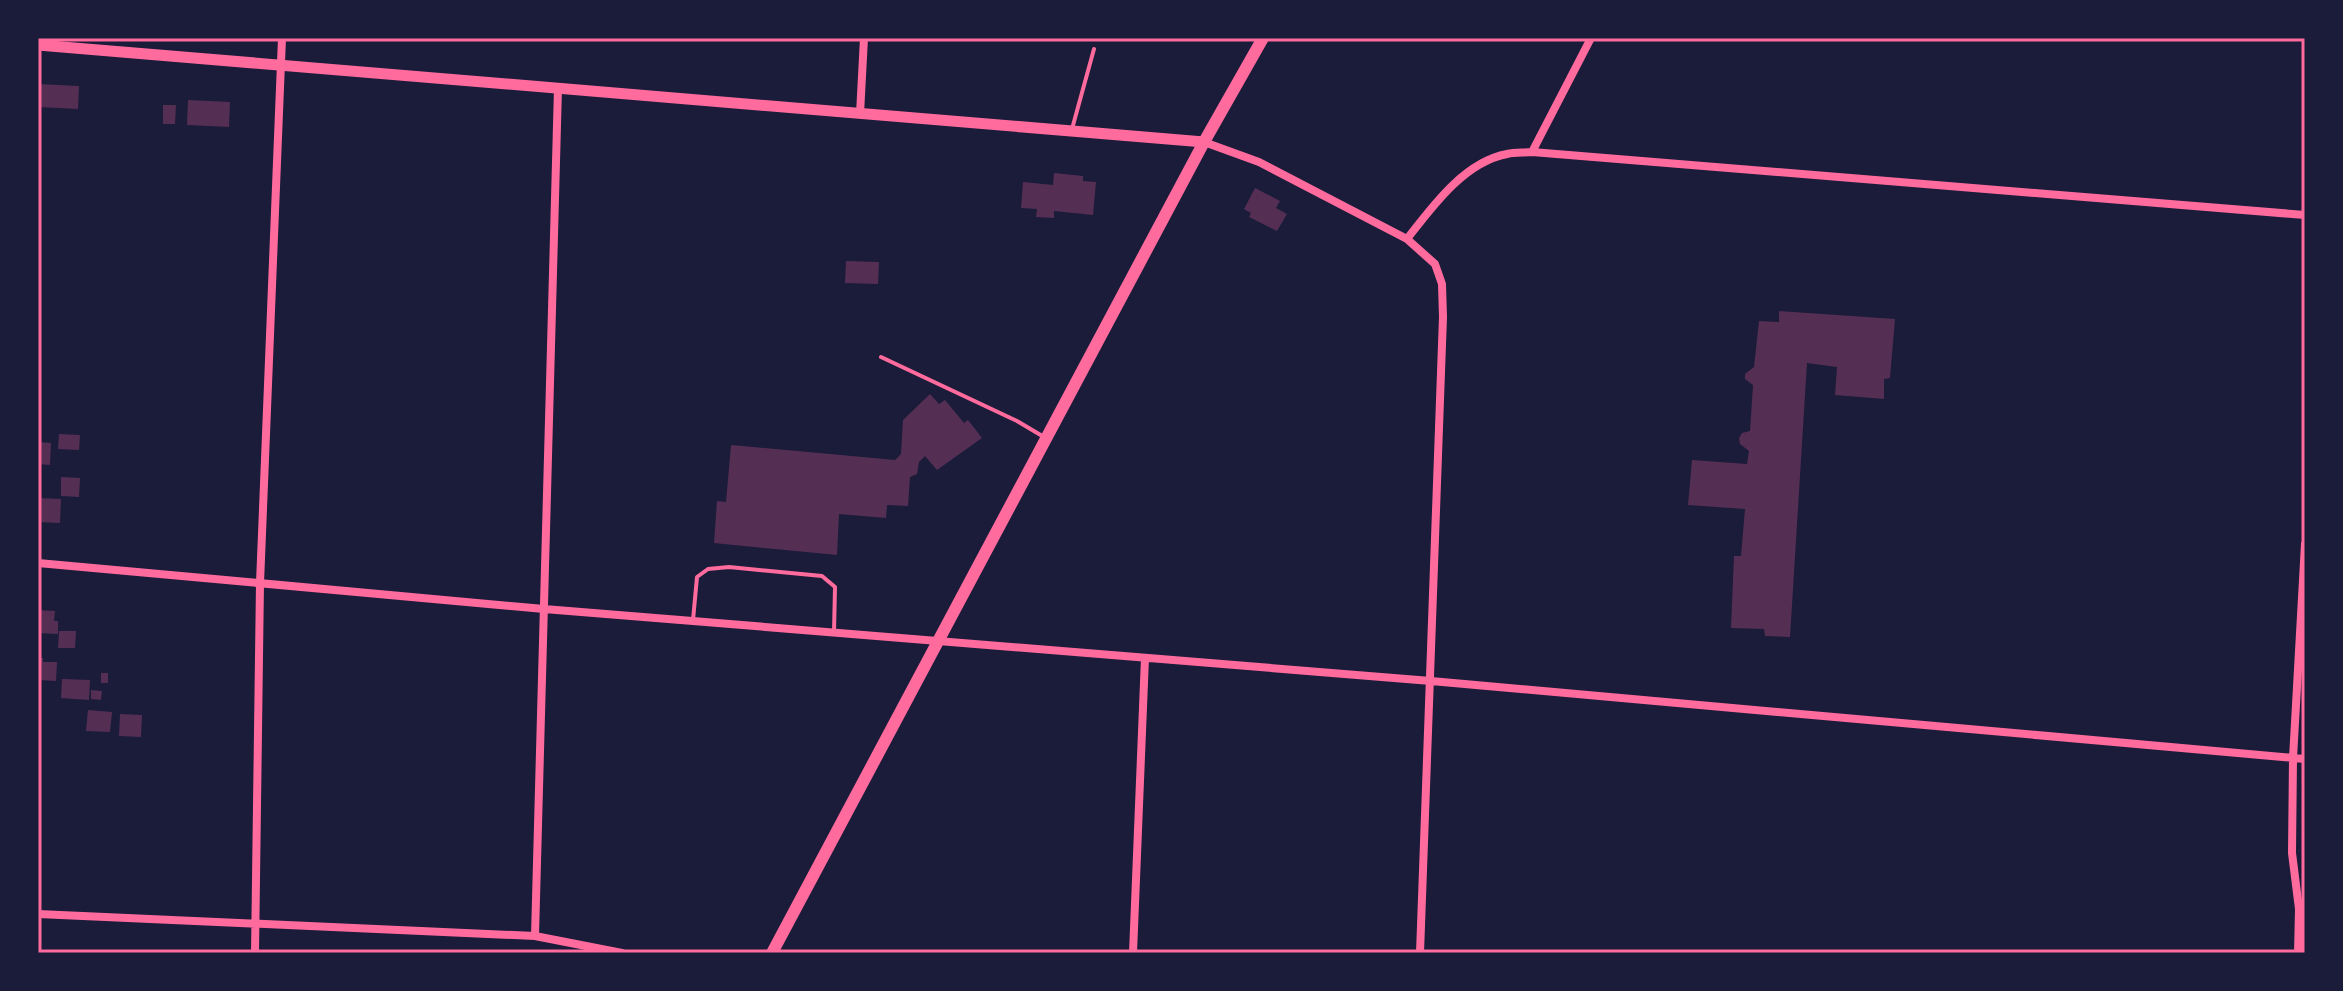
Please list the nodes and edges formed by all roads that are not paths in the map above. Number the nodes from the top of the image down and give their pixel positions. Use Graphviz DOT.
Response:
graph roads {
  1 [pos="282,38"];
  2 [pos="864,38"];
  3 [pos="1263,38"];
  4 [pos="1591,38"];
  5 [pos="38,45"];
  6 [pos="1094,49"];
  7 [pos="282,65"];
  8 [pos="558,88"];
  9 [pos="860,114"];
  10 [pos="1071,131"];
  11 [pos="1204,142"];
  12 [pos="1532,152"];
  13 [pos="2305,215"];
  14 [pos="1407,239"];
  15 [pos="881,357"];
  16 [pos="1046,438"];
  17 [pos="2305,544"];
  18 [pos="38,563"];
  19 [pos="260,583"];
  20 [pos="544,609"];
  21 [pos="693,620"];
  22 [pos="834,632"];
  23 [pos="939,640"];
  24 [pos="1145,658"];
  25 [pos="1431,681"];
  26 [pos="2293,758"];
  27 [pos="2305,759"];
  28 [pos="38,914"];
  29 [pos="256,923"];
  30 [pos="535,936"];
  31 [pos="255,953"];
  32 [pos="622,953"];
  33 [pos="772,953"];
  34 [pos="1133,953"];
  35 [pos="1420,953"];
  36 [pos="2298,953"];
  1 -- 7 [label="street"];
  2 -- 9 [label="street"];
  3 -- 11 [label="main road"];
  4 -- 12 [label="street"];
  5 -- 7 [label="main road"];
  6 -- 10 [label="lane"];
  7 -- 8 [label="main road"];
  7 -- 19 [label="street"];
  8 -- 9 [label="main road"];
  8 -- 20 [label="street"];
  9 -- 10 [label="main road"];
  10 -- 11 [label="main road"];
  11 -- 14 [label="street"];
  11 -- 16 [label="main road"];
  12 -- 13 [label="street"];
  12 -- 14 [label="street"];
  14 -- 25 [label="street"];
  15 -- 16 [label="lane"];
  16 -- 23 [label="main road"];
  17 -- 26 [label="street"];
  18 -- 19 [label="street"];
  19 -- 20 [label="street"];
  19 -- 29 [label="street"];
  20 -- 21 [label="street"];
  20 -- 30 [label="street"];
  21 -- 22 [label="street"];
  21 -- 22 [label="lane"];
  22 -- 23 [label="street"];
  23 -- 24 [label="street"];
  23 -- 33 [label="main road"];
  24 -- 25 [label="street"];
  24 -- 34 [label="street"];
  25 -- 26 [label="street"];
  25 -- 35 [label="street"];
  26 -- 27 [label="street"];
  26 -- 36 [label="street"];
  28 -- 29 [label="street"];
  29 -- 30 [label="street"];
  29 -- 31 [label="street"];
  30 -- 32 [label="street"];
}
